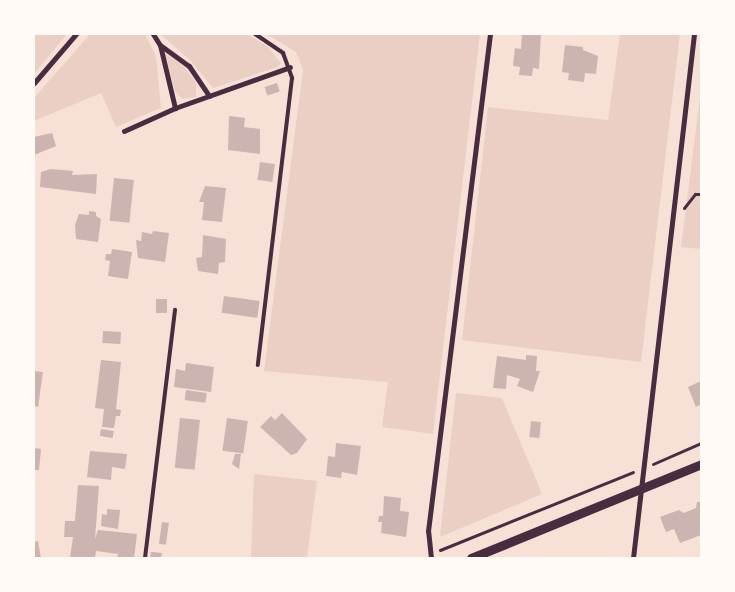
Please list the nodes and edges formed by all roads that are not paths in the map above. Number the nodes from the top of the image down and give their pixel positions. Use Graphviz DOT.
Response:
graph roads {
  1 [pos="76,34"];
  2 [pos="153,34"];
  3 [pos="255,34"];
  4 [pos="490,34"];
  5 [pos="694,34"];
  6 [pos="160,45"];
  7 [pos="290,67"];
  8 [pos="34,83"];
  9 [pos="209,96"];
  10 [pos="175,108"];
  11 [pos="124,131"];
  12 [pos="175,310"];
  13 [pos="258,365"];
  14 [pos="701,464"];
  15 [pos="642,489"];
  16 [pos="431,556"];
  17 [pos="145,558"];
  18 [pos="471,558"];
  19 [pos="633,558"];
  1 -- 8 [label="street"];
  2 -- 6 [label="street"];
  3 -- 7 [label="lane"];
  4 -- 16 [label="street"];
  5 -- 15 [label="street"];
  6 -- 9 [label="street"];
  6 -- 10 [label="street"];
  7 -- 9 [label="street"];
  7 -- 13 [label="lane"];
  9 -- 10 [label="street"];
  10 -- 11 [label="street"];
  12 -- 17 [label="lane"];
  14 -- 15 [label="street"];
  15 -- 18 [label="street"];
  15 -- 19 [label="street"];
}
